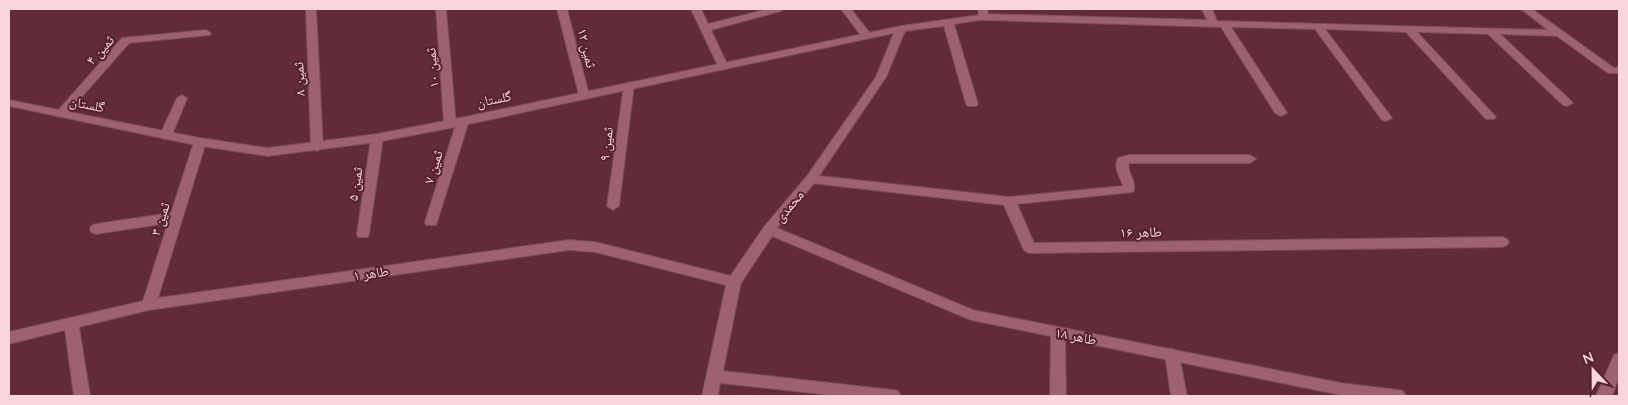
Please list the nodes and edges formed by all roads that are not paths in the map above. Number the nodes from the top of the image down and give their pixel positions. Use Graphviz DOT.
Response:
graph roads {
  1 [pos="311,9"];
  2 [pos="441,9"];
  3 [pos="562,9"];
  4 [pos="696,9"];
  5 [pos="778,9"];
  6 [pos="846,9"];
  7 [pos="1207,9"];
  8 [pos="1526,9"];
  9 [pos="984,13"];
  10 [pos="948,22"];
  11 [pos="1219,24"];
  12 [pos="1318,26"];
  13 [pos="705,28"];
  14 [pos="901,29"];
  15 [pos="1409,29"];
  16 [pos="1491,31"];
  17 [pos="1560,33"];
  18 [pos="206,34"];
  19 [pos="867,36"];
  20 [pos="723,66"];
  21 [pos="1619,70"];
  22 [pos="629,85"];
  23 [pos="584,95"];
  24 [pos="182,98"];
  25 [pos="9,103"];
  26 [pos="1568,103"];
  27 [pos="972,104"];
  28 [pos="1281,113"];
  29 [pos="61,114"];
  30 [pos="1490,117"];
  31 [pos="1386,118"];
  32 [pos="463,121"];
  33 [pos="450,124"];
  34 [pos="166,136"];
  35 [pos="377,138"];
  36 [pos="200,142"];
  37 [pos="317,147"];
  38 [pos="1250,159"];
  39 [pos="811,179"];
  40 [pos="1008,201"];
  41 [pos="613,206"];
  42 [pos="176,217"];
  43 [pos="431,222"];
  44 [pos="96,229"];
  45 [pos="769,230"];
  46 [pos="363,234"];
  47 [pos="1502,242"];
  48 [pos="734,282"];
  49 [pos="149,305"];
  50 [pos="71,324"];
  51 [pos="1058,332"];
  52 [pos="9,338"];
  53 [pos="1172,355"];
  54 [pos="1619,359"];
  55 [pos="715,376"];
  56 [pos="1342,393"];
  57 [pos="82,396"];
  58 [pos="710,396"];
  59 [pos="892,396"];
  60 [pos="1058,396"];
  61 [pos="1179,396"];
  62 [pos="1398,396"];
  63 [pos="1604,396"];
  1 -- 37 [label="street, ثمین ۸"];
  2 -- 33 [label="street, ثمین ۱۰"];
  3 -- 23 [label="street, ثمین ۱۲"];
  4 -- 13 [label="street"];
  5 -- 13 [label="street"];
  6 -- 19 [label="street"];
  7 -- 11 [label="street"];
  8 -- 17 [label="street"];
  9 -- 10 [label="street, گلستان"];
  9 -- 11 [label="street, گلستان"];
  10 -- 14 [label="street, گلستان"];
  10 -- 27 [label="street"];
  11 -- 12 [label="street, گلستان"];
  11 -- 28 [label="street"];
  12 -- 15 [label="street, گلستان"];
  12 -- 31 [label="street"];
  13 -- 20 [label="street"];
  14 -- 19 [label="street, گلستان"];
  14 -- 39 [label="street, محمدی"];
  15 -- 16 [label="street, گلستان"];
  15 -- 30 [label="street"];
  16 -- 17 [label="street, گلستان"];
  16 -- 26 [label="street"];
  17 -- 21 [label="street"];
  18 -- 29 [label="street, ثمین ۴"];
  19 -- 20 [label="street, گلستان"];
  20 -- 22 [label="street, گلستان"];
  22 -- 23 [label="street, گلستان"];
  22 -- 41 [label="street, ثمین ۹"];
  23 -- 32 [label="street, گلستان"];
  24 -- 34 [label="street"];
  25 -- 29 [label="street, گلستان"];
  29 -- 34 [label="street, گلستان"];
  32 -- 33 [label="street, گلستان"];
  32 -- 43 [label="street, ثمین ۷"];
  33 -- 35 [label="street, گلستان"];
  34 -- 36 [label="street, گلستان"];
  35 -- 37 [label="street, گلستان"];
  35 -- 46 [label="street, ثمین ۵"];
  36 -- 37 [label="street, گلستان"];
  36 -- 42 [label="street, ثمین ۳"];
  38 -- 40 [label="street"];
  39 -- 40 [label="street"];
  39 -- 45 [label="street, محمدی"];
  40 -- 47 [label="street, طاهر ۱۶"];
  42 -- 44 [label="street"];
  42 -- 49 [label="street, ثمین ۳"];
  45 -- 48 [label="street, محمدی"];
  45 -- 51 [label="street, طاهر ۱۸"];
  48 -- 49 [label="street, طاهر ۱"];
  48 -- 55 [label="street, محمدی"];
  49 -- 50 [label="street, طاهر ۱"];
  50 -- 52 [label="street, طاهر ۱"];
  50 -- 57 [label="street"];
  51 -- 53 [label="street, طاهر ۱۸"];
  51 -- 60 [label="street"];
  53 -- 56 [label="street, طاهر ۱۸"];
  53 -- 61 [label="street"];
  54 -- 63 [label="street"];
  55 -- 58 [label="street, محمدی"];
  55 -- 59 [label="street"];
  56 -- 62 [label="street, طاهر ۱۸"];
}
